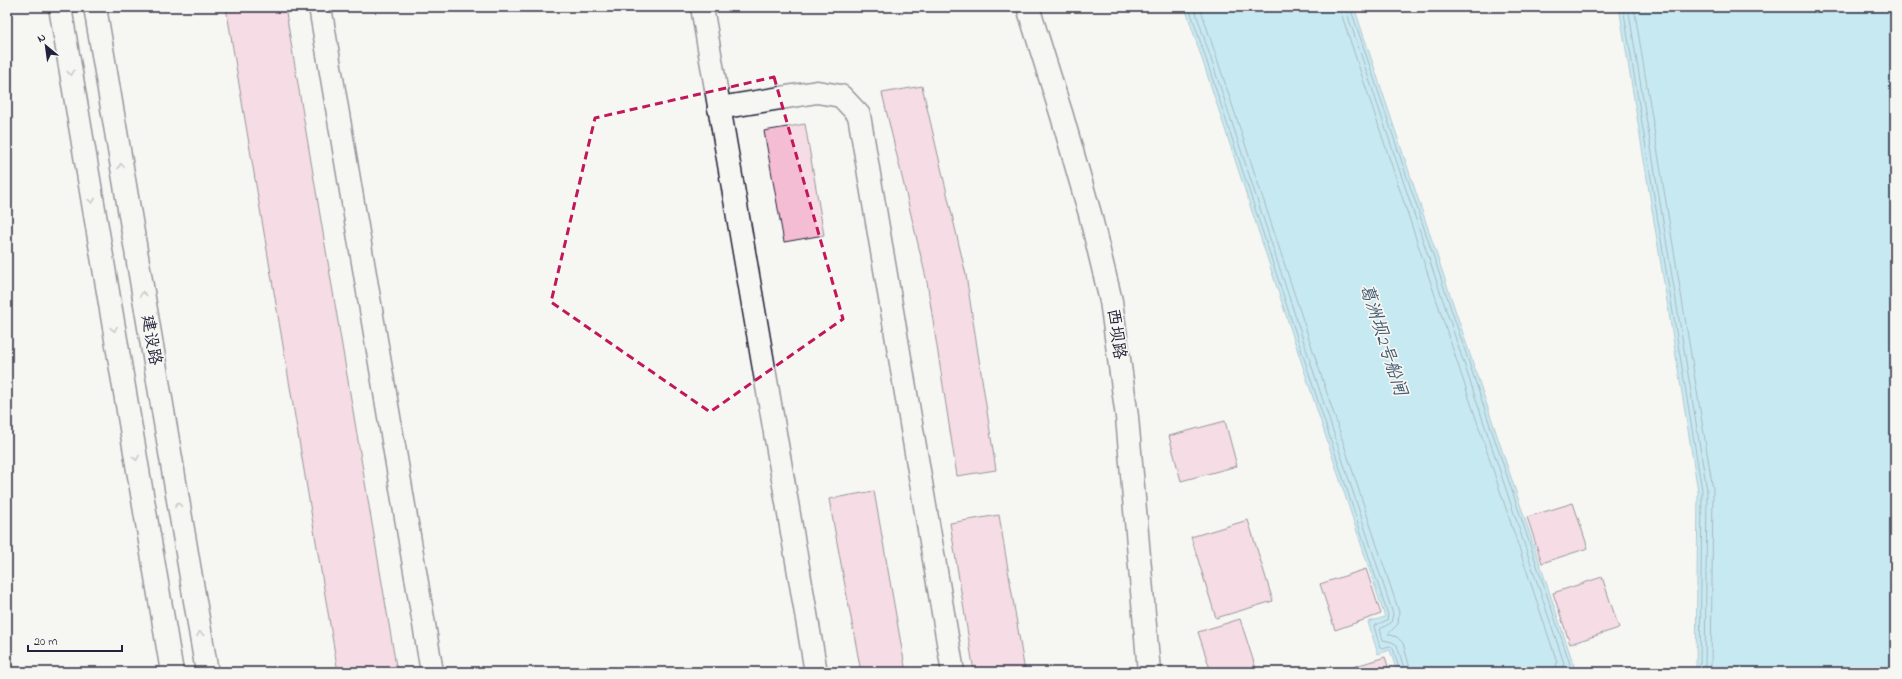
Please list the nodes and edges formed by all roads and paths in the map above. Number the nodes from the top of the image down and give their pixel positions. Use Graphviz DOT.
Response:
graph roads {
  1 [pos="60,7"];
  2 [pos="95,7"];
  3 [pos="320,7"];
  4 [pos="702,7"];
  5 [pos="1028,7"];
  6 [pos="720,108"];
  7 [pos="172,672"];
  8 [pos="206,672"];
  9 [pos="432,672"];
  10 [pos="816,672"];
  11 [pos="952,672"];
  12 [pos="1149,672"];
  1 -- 7 [label="lane, one-way"];
  8 -- 2 [label="lane, 建设路, one-way"];
  3 -- 9 [label="lane"];
  4 -- 6 [label="lane"];
  5 -- 12 [label="lane, 西坝路"];
  6 -- 10 [label="lane"];
  6 -- 11 [label="lane"];
}
